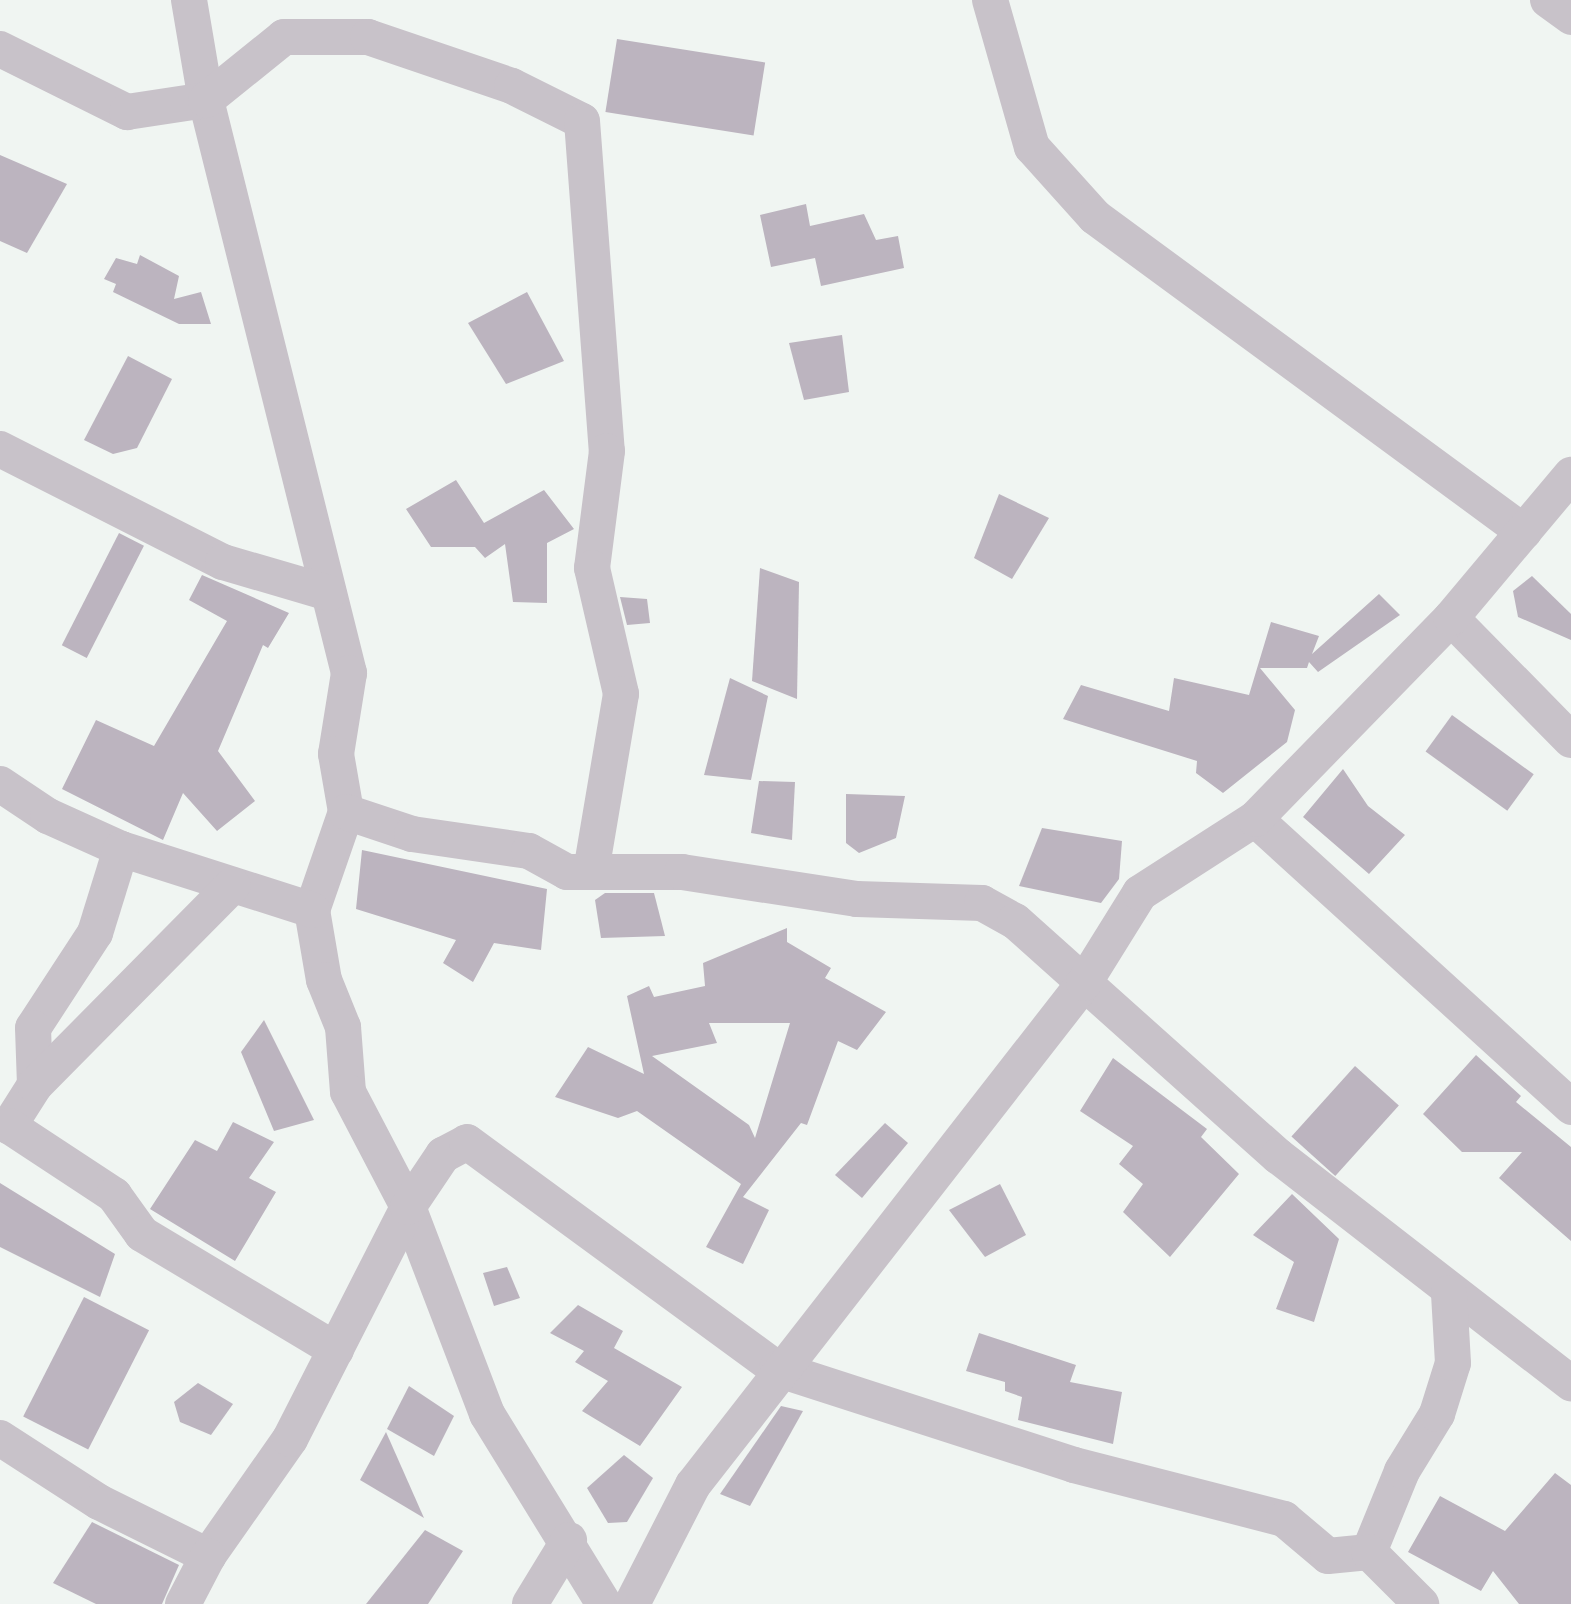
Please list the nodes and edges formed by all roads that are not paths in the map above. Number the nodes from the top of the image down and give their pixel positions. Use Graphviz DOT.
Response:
graph roads {
  1 [pos="189,0"];
  2 [pos="990,0"];
  3 [pos="1548,0"];
  4 [pos="1571,17"];
  5 [pos="0,49"];
  6 [pos="206,100"];
  7 [pos="0,449"];
  8 [pos="1571,475"];
  9 [pos="1524,532"];
  10 [pos="329,593"];
  11 [pos="1451,618"];
  12 [pos="1571,740"];
  13 [pos="0,784"];
  14 [pos="346,812"];
  15 [pos="1255,819"];
  16 [pos="121,849"];
  17 [pos="591,871"];
  18 [pos="233,885"];
  19 [pos="312,910"];
  20 [pos="1084,983"];
  21 [pos="35,1085"];
  22 [pos="1571,1107"];
  23 [pos="3,1125"];
  24 [pos="408,1207"];
  25 [pos="1449,1293"];
  26 [pos="336,1350"];
  27 [pos="777,1369"];
  28 [pos="1571,1383"];
  29 [pos="0,1438"];
  30 [pos="569,1540"];
  31 [pos="1369,1552"];
  32 [pos="208,1556"];
  33 [pos="183,1604"];
  34 [pos="530,1604"];
  35 [pos="604,1604"];
  36 [pos="632,1604"];
  37 [pos="1421,1604"];
  1 -- 6 [label="street"];
  2 -- 9 [label="street"];
  3 -- 4 [label="street"];
  5 -- 6 [label="street"];
  6 -- 10 [label="street"];
  6 -- 17 [label="street"];
  7 -- 10 [label="street"];
  8 -- 9 [label="street"];
  9 -- 11 [label="street"];
  10 -- 14 [label="street"];
  11 -- 12 [label="street"];
  11 -- 15 [label="street"];
  13 -- 16 [label="street"];
  14 -- 17 [label="street"];
  14 -- 19 [label="street"];
  15 -- 20 [label="street"];
  15 -- 22 [label="street"];
  16 -- 18 [label="street"];
  16 -- 21 [label="street"];
  17 -- 20 [label="street"];
  18 -- 19 [label="street"];
  18 -- 21 [label="street"];
  19 -- 24 [label="street"];
  20 -- 25 [label="street"];
  20 -- 27 [label="street"];
  21 -- 23 [label="street"];
  23 -- 26 [label="street"];
  24 -- 26 [label="street"];
  24 -- 27 [label="street"];
  24 -- 30 [label="street"];
  25 -- 28 [label="street"];
  25 -- 31 [label="street"];
  26 -- 32 [label="street"];
  27 -- 31 [label="street"];
  27 -- 36 [label="street"];
  29 -- 32 [label="street"];
  30 -- 34 [label="street"];
  30 -- 35 [label="street"];
  31 -- 37 [label="street"];
  32 -- 33 [label="street"];
}
